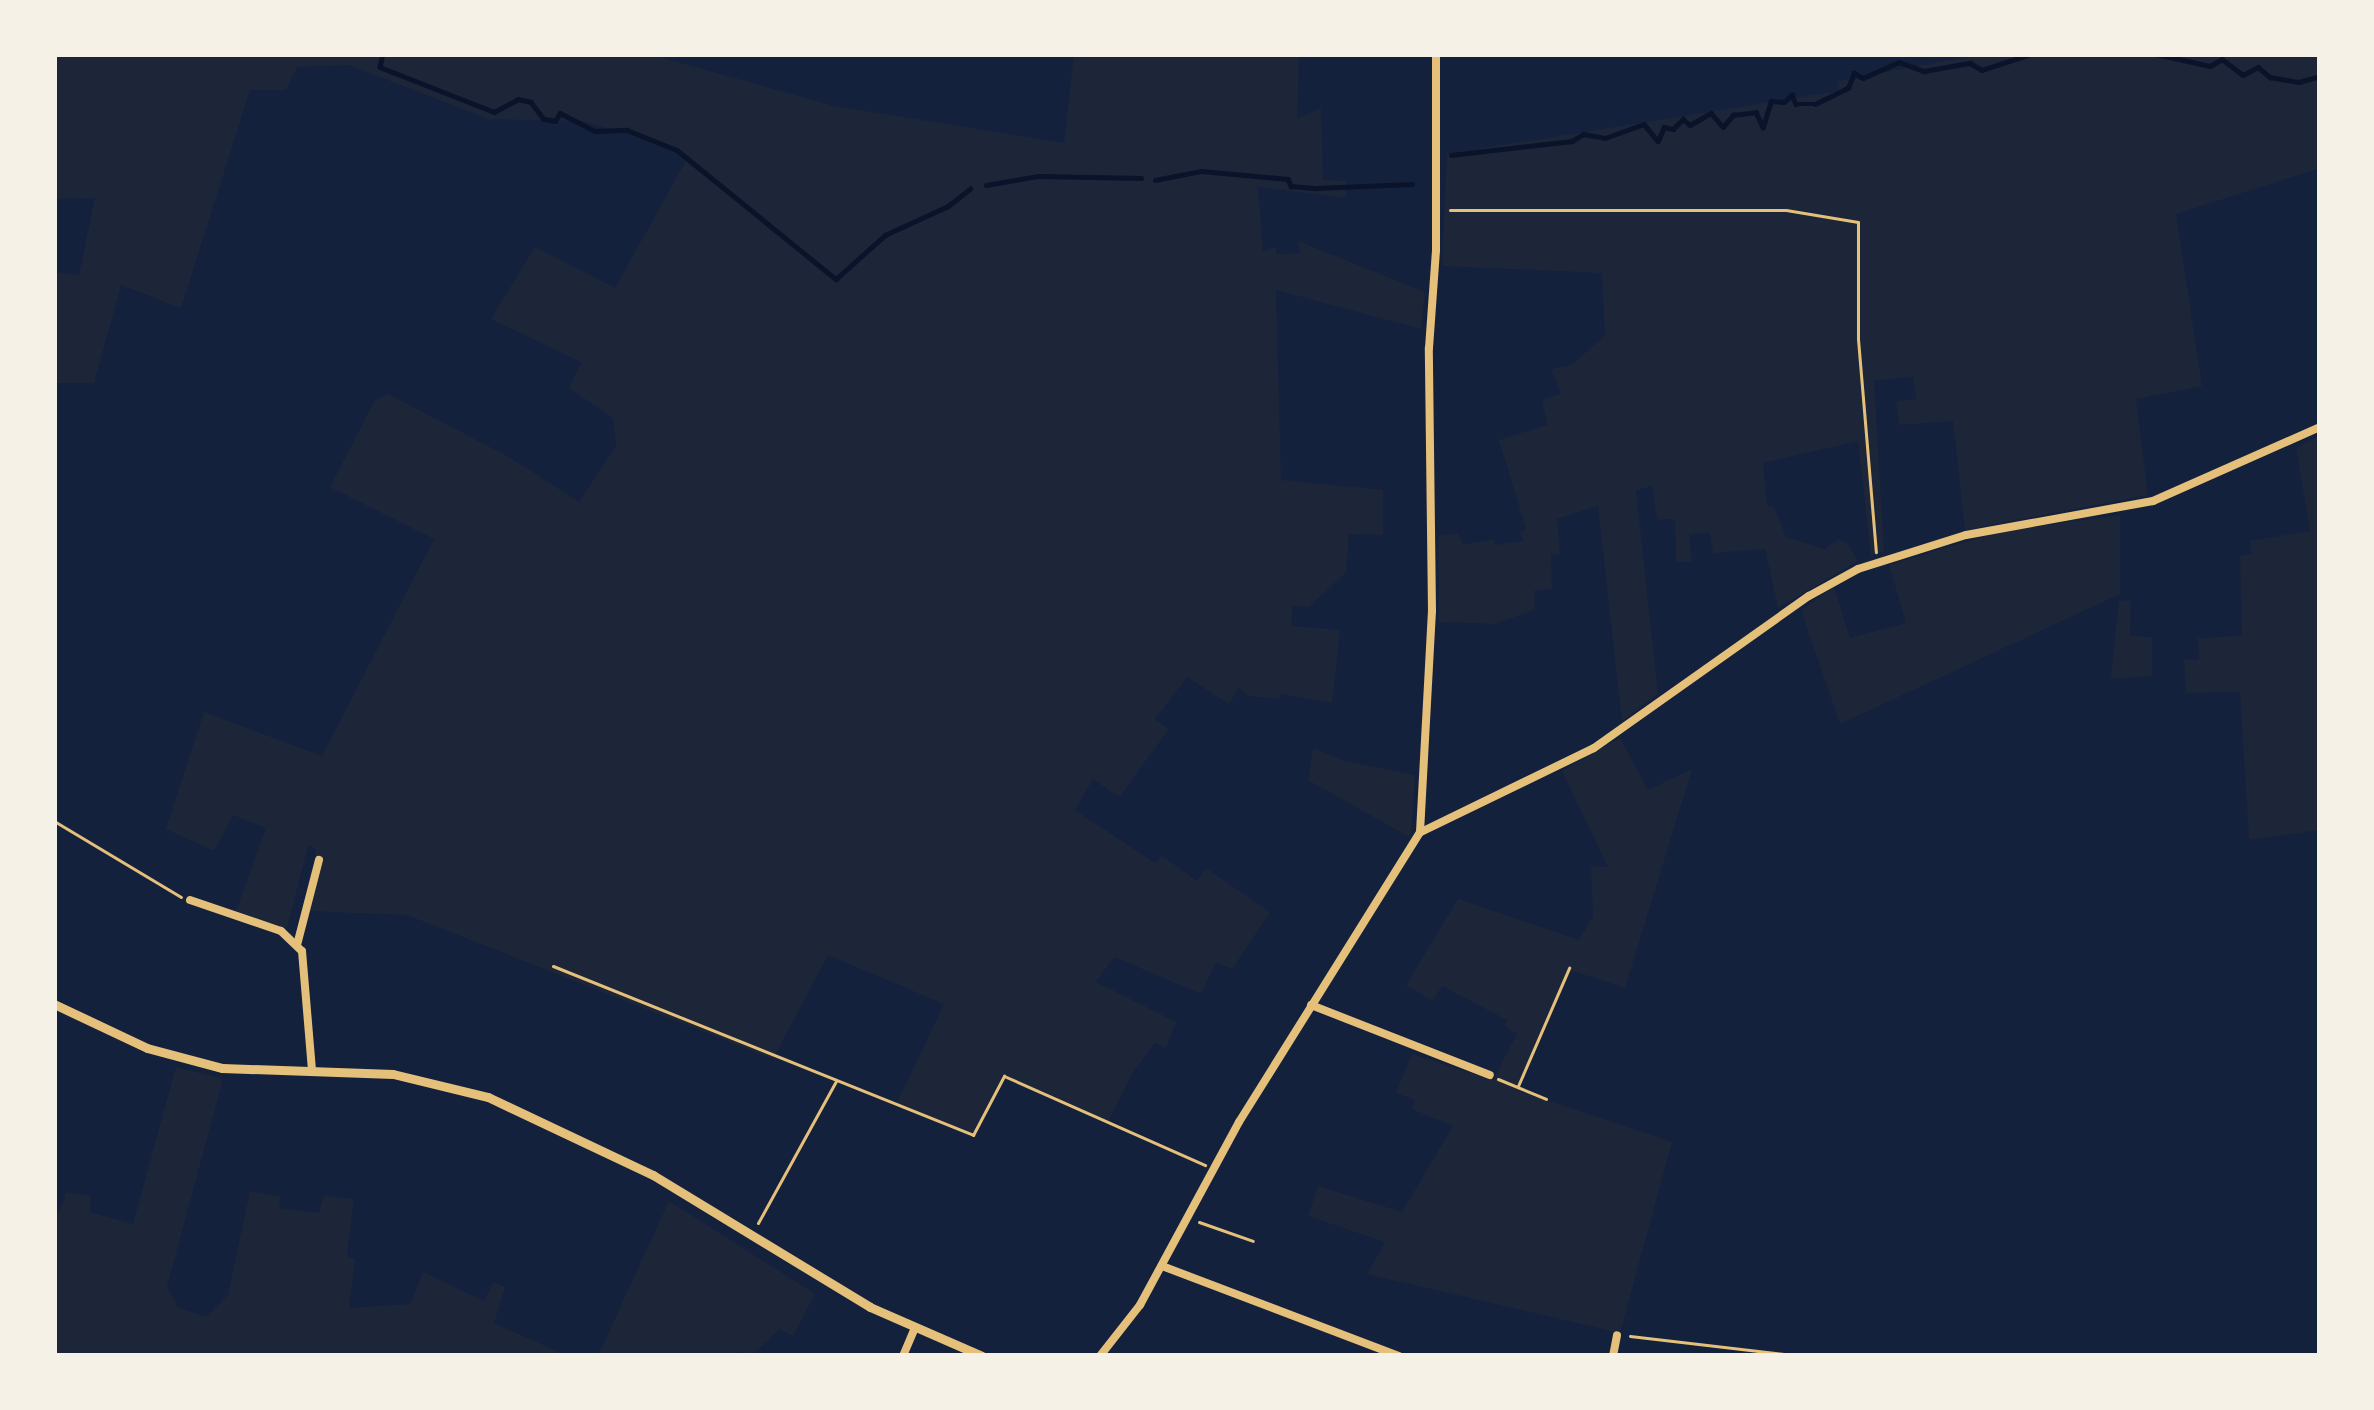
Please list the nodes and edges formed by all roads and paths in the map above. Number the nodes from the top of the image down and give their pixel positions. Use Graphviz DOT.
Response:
graph roads {
  1 [pos="1436,54"];
  2 [pos="1436,210"];
  3 [pos="2320,428"];
  4 [pos="1877,561"];
  5 [pos="54,821"];
  6 [pos="1420,832"];
  7 [pos="319,860"];
  8 [pos="190,901"];
  9 [pos="297,945"];
  10 [pos="553,967"];
  11 [pos="1569,968"];
  12 [pos="54,1004"];
  13 [pos="1311,1005"];
  14 [pos="312,1071"];
  15 [pos="1490,1076"];
  16 [pos="836,1081"];
  17 [pos="1518,1086"];
  18 [pos="1546,1099"];
  19 [pos="1212,1168"];
  20 [pos="1186,1217"];
  21 [pos="752,1236"];
  22 [pos="1253,1241"];
  23 [pos="1162,1266"];
  24 [pos="914,1328"];
  25 [pos="1617,1335"];
  26 [pos="903,1356"];
  27 [pos="982,1356"];
  28 [pos="1100,1356"];
  29 [pos="1399,1356"];
  30 [pos="1613,1356"];
  31 [pos="1801,1356"];
  1 -- 2 [label="street"];
  2 -- 4 [label="path"];
  2 -- 6 [label="street"];
  3 -- 4 [label="street"];
  4 -- 6 [label="street"];
  5 -- 8 [label="path"];
  6 -- 13 [label="street"];
  7 -- 9 [label="street"];
  8 -- 9 [label="street"];
  9 -- 14 [label="street"];
  10 -- 16 [label="path"];
  11 -- 17 [label="path"];
  12 -- 14 [label="street"];
  13 -- 15 [label="street"];
  13 -- 19 [label="street"];
  14 -- 21 [label="street"];
  15 -- 17 [label="path"];
  16 -- 19 [label="path"];
  16 -- 21 [label="path"];
  17 -- 18 [label="path"];
  19 -- 20 [label="street"];
  20 -- 22 [label="path"];
  20 -- 23 [label="street"];
  21 -- 24 [label="street"];
  23 -- 28 [label="street"];
  23 -- 29 [label="street"];
  24 -- 26 [label="street"];
  24 -- 27 [label="street"];
  25 -- 30 [label="street"];
  25 -- 31 [label="path"];
}
